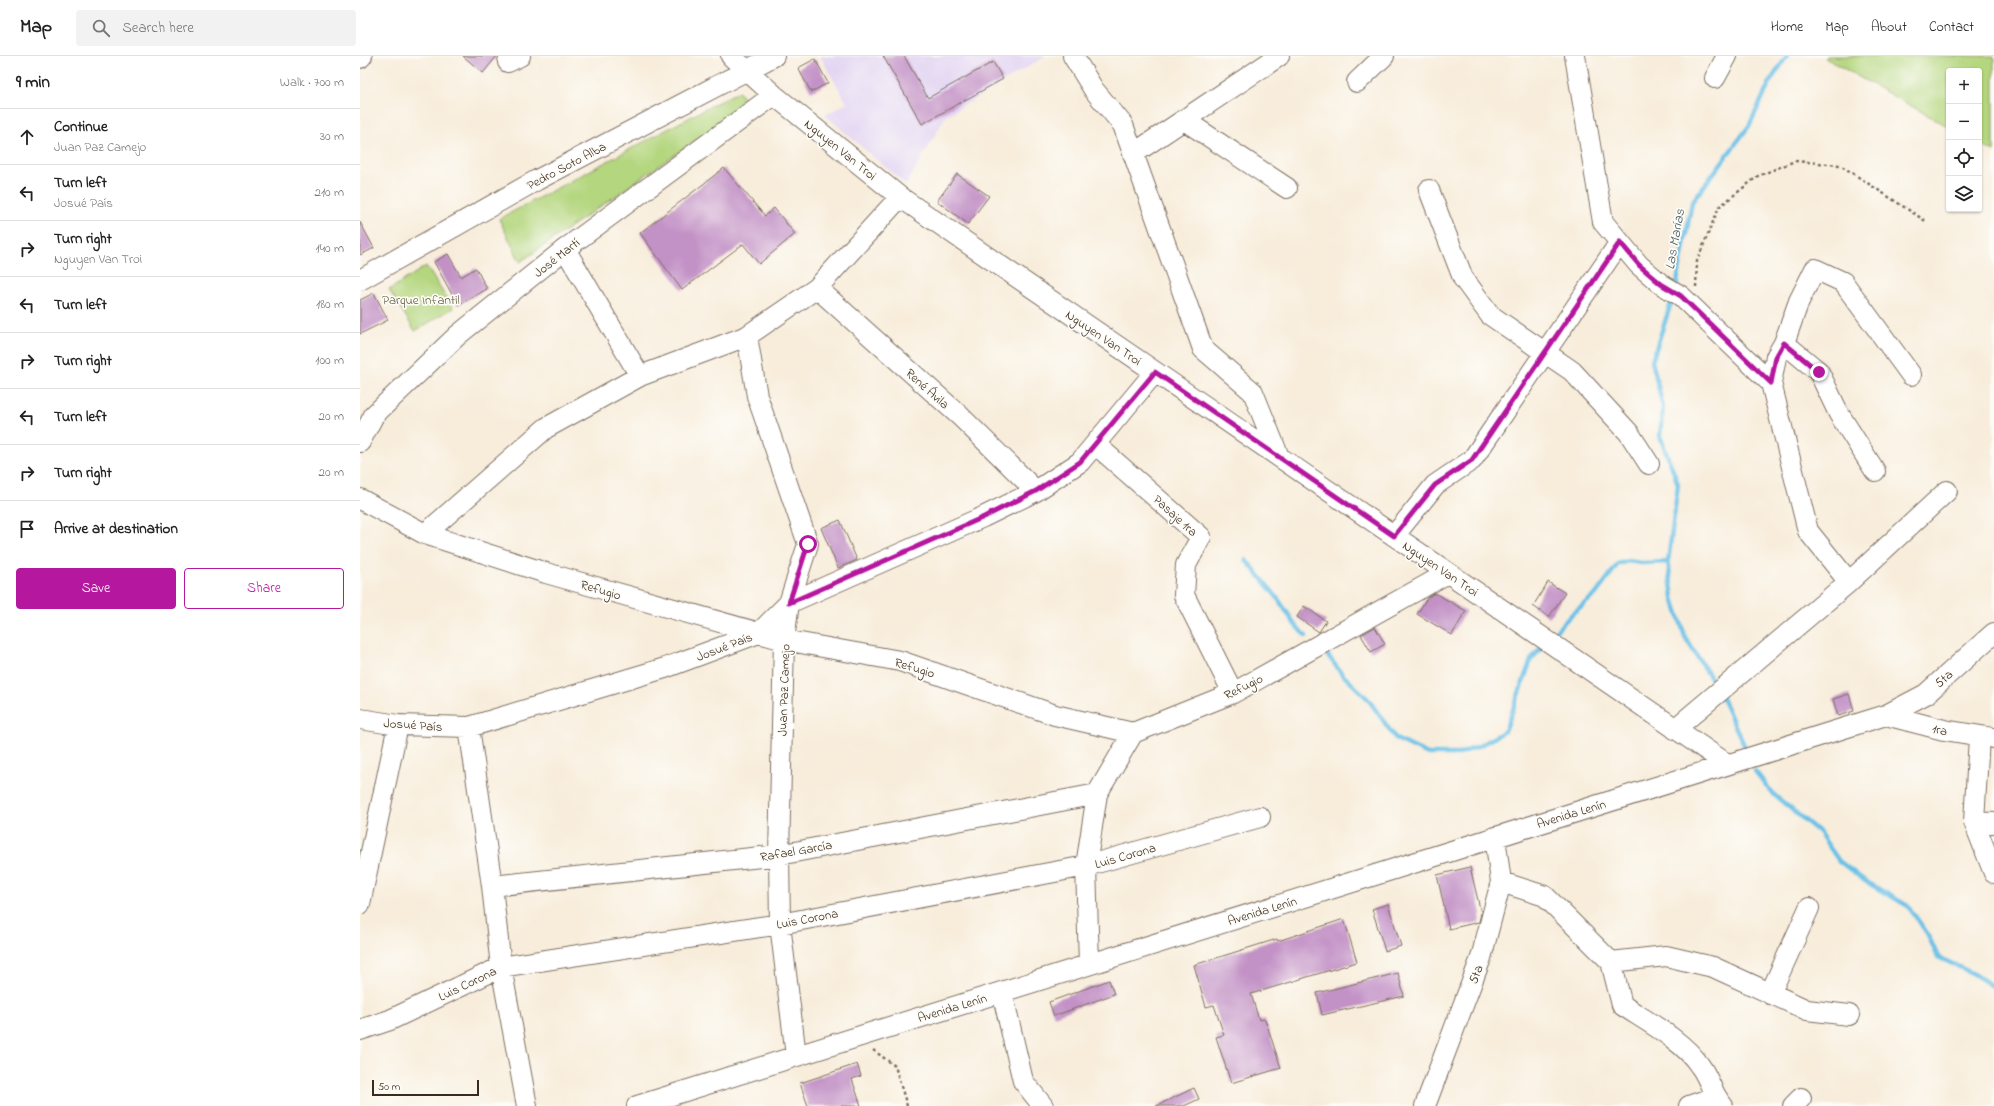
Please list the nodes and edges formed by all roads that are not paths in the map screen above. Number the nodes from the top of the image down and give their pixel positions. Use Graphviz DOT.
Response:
graph roads {
  1 [pos="362,56"];
  2 [pos="732,56"];
  3 [pos="774,56"];
  4 [pos="1073,56"];
  5 [pos="1279,56"];
  6 [pos="1384,56"];
  7 [pos="1575,56"];
  8 [pos="1727,56"];
  9 [pos="360,58"];
  10 [pos="747,70"];
  11 [pos="1715,78"];
  12 [pos="1357,82"];
  13 [pos="774,95"];
  14 [pos="1184,120"];
  15 [pos="1133,154"];
  16 [pos="1287,188"];
  17 [pos="1429,190"];
  18 [pos="900,197"];
  19 [pos="1620,242"];
  20 [pos="564,249"];
  21 [pos="360,280"];
  22 [pos="817,288"];
  23 [pos="747,336"];
  24 [pos="1784,343"];
  25 [pos="1545,352"];
  26 [pos="1155,372"];
  27 [pos="1911,375"];
  28 [pos="640,376"];
  29 [pos="1771,383"];
  30 [pos="367,418"];
  31 [pos="360,442"];
  32 [pos="1094,444"];
  33 [pos="1279,457"];
  34 [pos="1649,464"];
  35 [pos="1875,471"];
  36 [pos="1036,491"];
  37 [pos="1947,491"];
  38 [pos="360,498"];
  39 [pos="425,534"];
  40 [pos="1394,536"];
  41 [pos="1448,573"];
  42 [pos="1849,582"];
  43 [pos="789,603"];
  44 [pos="1994,632"];
  45 [pos="758,633"];
  46 [pos="784,640"];
  47 [pos="1233,693"];
  48 [pos="1886,715"];
  49 [pos="360,719"];
  50 [pos="398,725"];
  51 [pos="469,727"];
  52 [pos="1675,729"];
  53 [pos="1133,733"];
  54 [pos="1987,737"];
  55 [pos="1727,764"];
  56 [pos="1097,794"];
  57 [pos="1260,817"];
  58 [pos="1974,822"];
  59 [pos="1994,823"];
  60 [pos="1495,837"];
  61 [pos="779,854"];
  62 [pos="1086,866"];
  63 [pos="1994,873"];
  64 [pos="1501,882"];
  65 [pos="492,886"];
  66 [pos="360,904"];
  67 [pos="1809,908"];
  68 [pos="780,924"];
  69 [pos="1611,962"];
  70 [pos="1089,964"];
  71 [pos="501,967"];
  72 [pos="1002,992"];
  73 [pos="1770,994"];
  74 [pos="1849,1015"];
  75 [pos="360,1030"];
  76 [pos="796,1056"];
  77 [pos="1719,1101"];
  78 [pos="1426,1105"];
  79 [pos="527,1106"];
  80 [pos="637,1106"];
  81 [pos="1043,1106"];
  82 [pos="1689,1106"];
  1 -- 9 [label="street"];
  2 -- 10 [label="street, Nguyen Van Troi"];
  3 -- 10 [label="street, Pedro Soto Alba"];
  4 -- 15 [label="street"];
  5 -- 14 [label="street"];
  6 -- 12 [label="street"];
  7 -- 19 [label="street"];
  8 -- 11 [label="street"];
  10 -- 13 [label="street, Nguyen Van Troi"];
  10 -- 21 [label="street, Pedro Soto Alba"];
  13 -- 18 [label="street, Nguyen Van Troi"];
  13 -- 20 [label="street, José Martí"];
  14 -- 15 [label="street"];
  14 -- 16 [label="street"];
  15 -- 33 [label="street"];
  17 -- 25 [label="street"];
  18 -- 22 [label="street"];
  18 -- 26 [label="street, Nguyen Van Troi"];
  19 -- 25 [label="street"];
  19 -- 29 [label="street"];
  20 -- 28 [label="street"];
  20 -- 30 [label="street, José Martí"];
  22 -- 23 [label="street"];
  22 -- 36 [label="street, René Ávila"];
  23 -- 28 [label="street"];
  23 -- 43 [label="street, Juan Paz Camejo"];
  24 -- 27 [label="street"];
  24 -- 29 [label="street"];
  24 -- 35 [label="street"];
  25 -- 34 [label="street"];
  25 -- 40 [label="street"];
  26 -- 32 [label="street, Josué País"];
  26 -- 33 [label="street, Nguyen Van Troi"];
  28 -- 39 [label="street"];
  29 -- 42 [label="street"];
  30 -- 31 [label="street, José Martí"];
  32 -- 36 [label="street, Josué País"];
  32 -- 47 [label="street, Pasaje 1ra"];
  33 -- 40 [label="street, Nguyen Van Troi"];
  36 -- 43 [label="street, Josué País"];
  37 -- 42 [label="street"];
  38 -- 39 [label="street, Refugio"];
  39 -- 45 [label="street, Refugio"];
  40 -- 41 [label="street, Nguyen Van Troi"];
  41 -- 47 [label="street, Refugio"];
  41 -- 52 [label="street, Nguyen Van Troi"];
  42 -- 52 [label="street"];
  43 -- 45 [label="street, Josué País"];
  43 -- 46 [label="street, Juan Paz Camejo"];
  44 -- 48 [label="street, 5ta"];
  45 -- 46 [label="street, Refugio"];
  45 -- 51 [label="street, Josué País"];
  46 -- 53 [label="street, Refugio"];
  46 -- 61 [label="street, Juan Paz Camejo"];
  47 -- 53 [label="street, Refugio"];
  48 -- 54 [label="street, 1ra"];
  48 -- 55 [label="street, Avenida Lenín"];
  49 -- 50 [label="street, Josué País"];
  50 -- 51 [label="street, Josué País"];
  50 -- 66 [label="street"];
  51 -- 65 [label="street"];
  52 -- 55 [label="street, Nguyen Van Troi"];
  53 -- 56 [label="street"];
  54 -- 58 [label="street"];
  55 -- 60 [label="street, Avenida Lenín"];
  56 -- 61 [label="street, Rafael García"];
  56 -- 62 [label="street"];
  57 -- 62 [label="street, Luis Corona"];
  58 -- 59 [label="street"];
  58 -- 63 [label="street"];
  60 -- 64 [label="street, 5ta"];
  60 -- 70 [label="street, Avenida Lenín"];
  61 -- 65 [label="street, Rafael García"];
  61 -- 68 [label="street, Juan Paz Camejo"];
  62 -- 68 [label="street, Luis Corona"];
  62 -- 70 [label="street"];
  64 -- 69 [label="street"];
  64 -- 78 [label="street, 5ta"];
  65 -- 71 [label="street"];
  67 -- 73 [label="street"];
  68 -- 71 [label="street, Luis Corona"];
  68 -- 76 [label="street, Juan Paz Camejo"];
  69 -- 73 [label="street"];
  69 -- 77 [label="street"];
  70 -- 72 [label="street, Avenida Lenín"];
  71 -- 75 [label="street, Luis Corona"];
  71 -- 79 [label="street"];
  72 -- 76 [label="street, Avenida Lenín"];
  72 -- 81 [label="street"];
  73 -- 74 [label="street"];
  76 -- 80 [label="street, Avenida Lenín"];
  77 -- 82 [label="street"];
}
